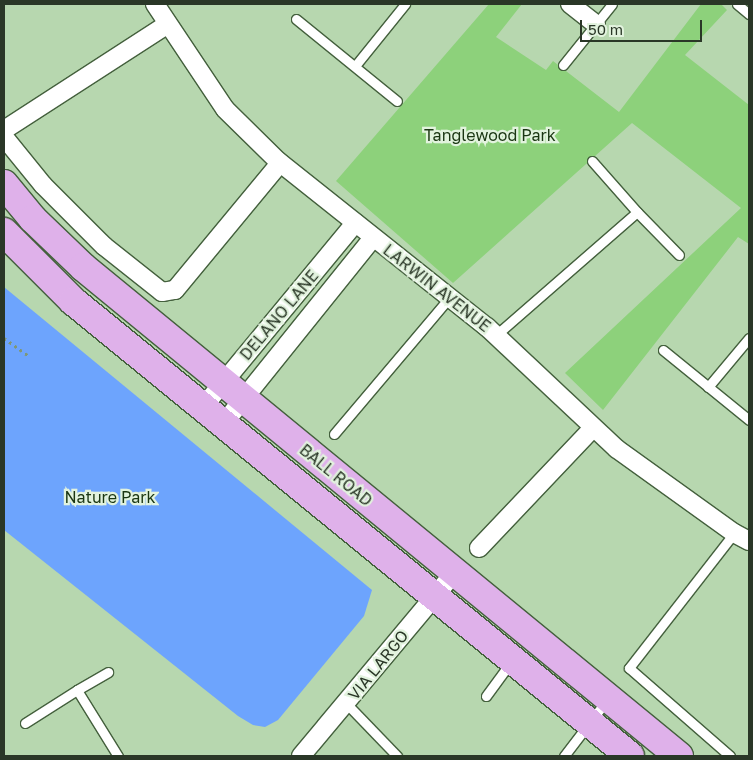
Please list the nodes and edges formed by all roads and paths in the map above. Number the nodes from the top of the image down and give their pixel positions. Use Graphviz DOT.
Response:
graph roads {
  1 [pos="155,4"];
  2 [pos="405,4"];
  3 [pos="570,4"];
  4 [pos="612,4"];
  5 [pos="737,4"];
  6 [pos="749,14"];
  7 [pos="296,19"];
  8 [pos="168,24"];
  9 [pos="596,24"];
  10 [pos="563,65"];
  11 [pos="355,66"];
  12 [pos="397,100"];
  13 [pos="4,130"];
  14 [pos="4,137"];
  15 [pos="592,161"];
  16 [pos="280,163"];
  17 [pos="4,184"];
  18 [pos="637,212"];
  19 [pos="355,223"];
  20 [pos="4,232"];
  21 [pos="373,238"];
  22 [pos="679,255"];
  23 [pos="449,298"];
  24 [pos="496,335"];
  25 [pos="4,338"];
  26 [pos="749,338"];
  27 [pos="663,350"];
  28 [pos="27,355"];
  29 [pos="708,387"];
  30 [pos="234,390"];
  31 [pos="203,406"];
  32 [pos="749,420"];
  33 [pos="224,423"];
  34 [pos="593,428"];
  35 [pos="334,434"];
  36 [pos="741,537"];
  37 [pos="479,548"];
  38 [pos="455,572"];
  39 [pos="434,596"];
  40 [pos="512,661"];
  41 [pos="108,672"];
  42 [pos="77,690"];
  43 [pos="486,696"];
  44 [pos="608,698"];
  45 [pos="347,704"];
  46 [pos="26,723"];
  47 [pos="589,723"];
  48 [pos="118,756"];
  49 [pos="301,756"];
  50 [pos="397,756"];
  51 [pos="564,756"];
  52 [pos="630,756"];
  53 [pos="679,756"];
  54 [pos="730,756"];
  1 -- 8 [label="street, LARWIN AVENUE"];
  2 -- 11 [label="lane"];
  3 -- 9 [label="street"];
  4 -- 9 [label="lane"];
  5 -- 6 [label="lane"];
  7 -- 11 [label="lane"];
  8 -- 13 [label="street"];
  8 -- 16 [label="street, LARWIN AVENUE"];
  9 -- 10 [label="lane"];
  11 -- 12 [label="lane"];
  14 -- 16 [label="street"];
  15 -- 18 [label="lane"];
  16 -- 19 [label="street, LARWIN AVENUE"];
  17 -- 30 [label="main road, BALL ROAD"];
  18 -- 22 [label="lane"];
  18 -- 24 [label="lane"];
  19 -- 21 [label="street, LARWIN AVENUE"];
  19 -- 30 [label="street, DELANO LANE"];
  20 -- 31 [label="main road, BALL ROAD"];
  21 -- 23 [label="street, LARWIN AVENUE"];
  21 -- 30 [label="street, DELANO LANE"];
  23 -- 24 [label="street, LARWIN AVENUE"];
  23 -- 35 [label="lane"];
  24 -- 34 [label="street, LARWIN AVENUE"];
  25 -- 28 [label="path"];
  26 -- 29 [label="lane"];
  27 -- 29 [label="lane"];
  29 -- 32 [label="lane"];
  30 -- 31 [label="street, DELANO LANE"];
  30 -- 33 [label="street, DELANO LANE"];
  30 -- 38 [label="main road, BALL ROAD"];
  31 -- 33 [label="main road, BALL ROAD"];
  33 -- 39 [label="main road, BALL ROAD"];
  34 -- 36 [label="street, LARWIN AVENUE"];
  34 -- 37 [label="street"];
  36 -- 54 [label="lane"];
  38 -- 39 [label="street, VIA LARGO"];
  38 -- 44 [label="main road, BALL ROAD"];
  39 -- 40 [label="main road, BALL ROAD"];
  39 -- 45 [label="street, VIA LARGO"];
  40 -- 43 [label="lane"];
  40 -- 47 [label="main road, BALL ROAD"];
  41 -- 42 [label="lane"];
  42 -- 46 [label="lane"];
  42 -- 48 [label="lane"];
  44 -- 47 [label="lane"];
  44 -- 53 [label="main road, BALL ROAD"];
  45 -- 49 [label="street, VIA LARGO"];
  45 -- 50 [label="lane"];
  47 -- 51 [label="lane"];
  47 -- 52 [label="main road, BALL ROAD"];
}
